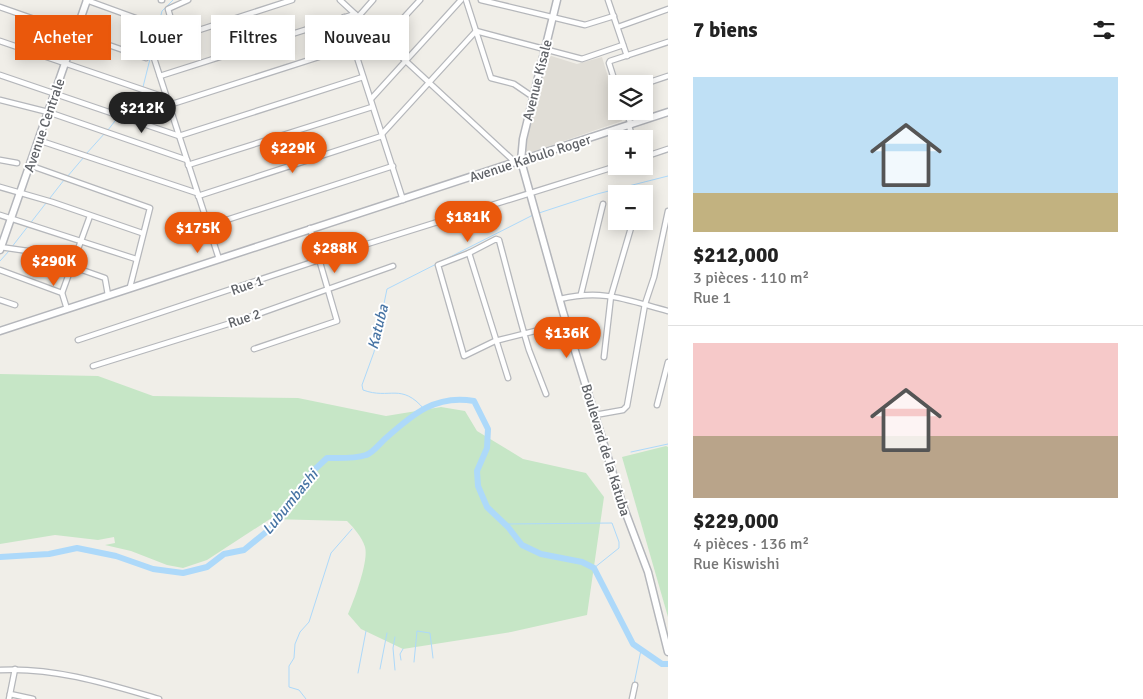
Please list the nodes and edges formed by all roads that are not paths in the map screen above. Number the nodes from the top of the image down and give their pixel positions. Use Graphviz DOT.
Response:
graph roads {
  1 [pos="86,0"];
  2 [pos="188,0"];
  3 [pos="292,0"];
  4 [pos="340,0"];
  5 [pos="373,0"];
  6 [pos="420,0"];
  7 [pos="462,0"];
  8 [pos="466,0"];
  9 [pos="481,0"];
  10 [pos="557,0"];
  11 [pos="608,0"];
  12 [pos="0,7"];
  13 [pos="668,9"];
  14 [pos="23,15"];
  15 [pos="81,15"];
  16 [pos="129,15"];
  17 [pos="170,15"];
  18 [pos="357,15"];
  19 [pos="406,15"];
  20 [pos="614,16"];
  21 [pos="552,18"];
  22 [pos="618,27"];
  23 [pos="201,28"];
  24 [pos="305,30"];
  25 [pos="476,31"];
  26 [pos="0,41"];
  27 [pos="668,42"];
  28 [pos="623,45"];
  29 [pos="545,50"];
  30 [pos="627,56"];
  31 [pos="409,58"];
  32 [pos="66,60"];
  33 [pos="155,60"];
  34 [pos="309,60"];
  35 [pos="358,60"];
  36 [pos="407,60"];
  37 [pos="65,64"];
  38 [pos="0,75"];
  39 [pos="613,75"];
  40 [pos="160,76"];
  41 [pos="668,76"];
  42 [pos="363,77"];
  43 [pos="653,81"];
  44 [pos="430,82"];
  45 [pos="54,94"];
  46 [pos="533,97"];
  47 [pos="167,98"];
  48 [pos="371,99"];
  49 [pos="0,100"];
  50 [pos="169,105"];
  51 [pos="372,107"];
  52 [pos="48,112"];
  53 [pos="668,112"];
  54 [pos="628,120"];
  55 [pos="630,126"];
  56 [pos="631,130"];
  57 [pos="382,135"];
  58 [pos="179,136"];
  59 [pos="38,140"];
  60 [pos="668,149"];
  61 [pos="653,154"];
  62 [pos="0,160"];
  63 [pos="518,162"];
  64 [pos="16,163"];
  65 [pos="188,163"];
  66 [pos="29,165"];
  67 [pos="392,166"];
  68 [pos="608,169"];
  69 [pos="0,187"];
  70 [pos="21,192"];
  71 [pos="198,194"];
  72 [pos="531,195"];
  73 [pos="403,200"];
  74 [pos="603,204"];
  75 [pos="668,211"];
  76 [pos="0,215"];
  77 [pos="90,216"];
  78 [pos="11,218"];
  79 [pos="208,226"];
  80 [pos="310,228"];
  81 [pos="630,230"];
  82 [pos="142,233"];
  83 [pos="81,240"];
  84 [pos="0,248"];
  85 [pos="469,253"];
  86 [pos="136,258"];
  87 [pos="219,259"];
  88 [pos="320,260"];
  89 [pos="393,266"];
  90 [pos="72,267"];
  91 [pos="0,270"];
  92 [pos="130,287"];
  93 [pos="330,290"];
  94 [pos="62,292"];
  95 [pos="581,294"];
  96 [pos="108,295"];
  97 [pos="611,296"];
  98 [pos="560,299"];
  99 [pos="0,300"];
  100 [pos="645,304"];
  101 [pos="16,305"];
  102 [pos="66,309"];
  103 [pos="668,311"];
  104 [pos="567,323"];
  105 [pos="0,331"];
  106 [pos="524,333"];
  107 [pos="78,340"];
  108 [pos="495,341"];
  109 [pos="254,349"];
  110 [pos="604,357"];
  111 [pos="668,362"];
  112 [pos="94,366"];
  113 [pos="508,378"];
  114 [pos="546,394"];
  115 [pos="657,405"];
  116 [pos="595,415"];
  117 [pos="668,652"];
  118 [pos="15,669"];
  119 [pos="0,670"];
  120 [pos="635,685"];
  121 [pos="136,692"];
  122 [pos="10,696"];
  123 [pos="33,699"];
  124 [pos="135,699"];
  125 [pos="159,699"];
  126 [pos="632,699"];
  1 -- 15 [label="street, Avenue Centrale"];
  1 -- 16 [label="street"];
  2 -- 17 [label="street"];
  3 -- 23 [label="street"];
  4 -- 18 [label="street"];
  5 -- 18 [label="street"];
  6 -- 19 [label="street"];
  7 -- 31 [label="street"];
  8 -- 25 [label="street"];
  9 -- 21 [label="street"];
  10 -- 21 [label="street, Avenue Kisale"];
  11 -- 20 [label="street"];
  12 -- 14 [label="street"];
  13 -- 22 [label="street"];
  20 -- 21 [label="street"];
  20 -- 22 [label="street"];
  21 -- 29 [label="street, Avenue Kisale"];
  22 -- 28 [label="street"];
  24 -- 40 [label="street"];
  25 -- 29 [label="street"];
  25 -- 44 [label="street"];
  25 -- 46 [label="street"];
  26 -- 37 [label="street"];
  27 -- 30 [label="street"];
  28 -- 29 [label="street"];
  28 -- 30 [label="street"];
  29 -- 46 [label="street, Avenue Kisale"];
  30 -- 39 [label="street"];
  32 -- 37 [label="street, Avenue Centrale"];
  33 -- 40 [label="street"];
  34 -- 50 [label="street"];
  35 -- 42 [label="street"];
  36 -- 44 [label="street"];
  36 -- 48 [label="street"];
  37 -- 45 [label="street, Avenue Centrale"];
  37 -- 47 [label="street"];
  38 -- 45 [label="street"];
  40 -- 47 [label="street"];
  41 -- 43 [label="street"];
  42 -- 48 [label="street"];
  42 -- 58 [label="street"];
  44 -- 57 [label="street"];
  44 -- 63 [label="street"];
  45 -- 52 [label="street, Avenue Centrale"];
  45 -- 58 [label="street"];
  46 -- 63 [label="street, Avenue Kisale"];
  47 -- 50 [label="street"];
  48 -- 51 [label="street"];
  49 -- 52 [label="street"];
  50 -- 58 [label="street"];
  51 -- 57 [label="street"];
  51 -- 65 [label="street"];
  52 -- 59 [label="street, Avenue Centrale"];
  52 -- 65 [label="street"];
  53 -- 55 [label="street, Avenue Kabulo Roger"];
  54 -- 55 [label="street"];
  55 -- 56 [label="street"];
  55 -- 63 [label="street, Avenue Kabulo Roger"];
  57 -- 67 [label="street"];
  57 -- 71 [label="street"];
  58 -- 65 [label="street"];
  59 -- 66 [label="street, Avenue Centrale"];
  59 -- 71 [label="street"];
  60 -- 61 [label="street"];
  62 -- 64 [label="street"];
  63 -- 72 [label="street, Boulevard de la Katuba"];
  63 -- 73 [label="street, Avenue Kabulo Roger"];
  65 -- 71 [label="street"];
  66 -- 70 [label="street, Avenue Centrale"];
  66 -- 82 [label="street"];
  67 -- 73 [label="street"];
  67 -- 79 [label="street"];
  68 -- 72 [label="street, Rue 1"];
  69 -- 70 [label="street"];
  70 -- 77 [label="street"];
  70 -- 78 [label="street, Avenue Centrale"];
  71 -- 79 [label="street"];
  72 -- 88 [label="street, Rue 1"];
  72 -- 98 [label="street, Boulevard de la Katuba"];
  73 -- 80 [label="street, Avenue Kabulo Roger"];
  74 -- 95 [label="street"];
  75 -- 100 [label="street"];
  76 -- 78 [label="street"];
  77 -- 82 [label="street"];
  77 -- 83 [label="street"];
  78 -- 83 [label="street"];
  78 -- 84 [label="street, Avenue Centrale"];
  79 -- 87 [label="street"];
  80 -- 87 [label="street, Avenue Kabulo Roger"];
  80 -- 88 [label="street"];
  81 -- 97 [label="street"];
  82 -- 86 [label="street"];
  83 -- 86 [label="street"];
  83 -- 90 [label="street"];
  84 -- 90 [label="street"];
  85 -- 106 [label="street"];
  85 -- 108 [label="street"];
  85 -- 108 [label="street"];
  86 -- 92 [label="street"];
  87 -- 92 [label="street, Avenue Kabulo Roger"];
  88 -- 93 [label="street"];
  88 -- 107 [label="street, Rue 1"];
  89 -- 93 [label="street, Rue 2"];
  90 -- 94 [label="street"];
  90 -- 96 [label="street"];
  91 -- 94 [label="street"];
  92 -- 96 [label="street, Avenue Kabulo Roger"];
  93 -- 109 [label="street"];
  93 -- 112 [label="street, Rue 2"];
  94 -- 102 [label="street"];
  95 -- 97 [label="street"];
  95 -- 98 [label="street"];
  96 -- 102 [label="street, Avenue Kabulo Roger"];
  97 -- 100 [label="street"];
  97 -- 110 [label="street"];
  98 -- 104 [label="street, Boulevard de la Katuba"];
  99 -- 101 [label="street"];
  100 -- 103 [label="street"];
  100 -- 116 [label="street"];
  102 -- 105 [label="street, Avenue Kabulo Roger"];
  104 -- 106 [label="street"];
  104 -- 116 [label="street, Boulevard de la Katuba"];
  106 -- 108 [label="street"];
  106 -- 114 [label="street"];
  108 -- 113 [label="street"];
  111 -- 115 [label="street"];
  116 -- 117 [label="street, Boulevard de la Katuba"];
  118 -- 119 [label="street"];
  118 -- 121 [label="street"];
  118 -- 122 [label="street"];
  120 -- 126 [label="street"];
  121 -- 124 [label="street"];
  121 -- 125 [label="street"];
  122 -- 123 [label="street"];
}
